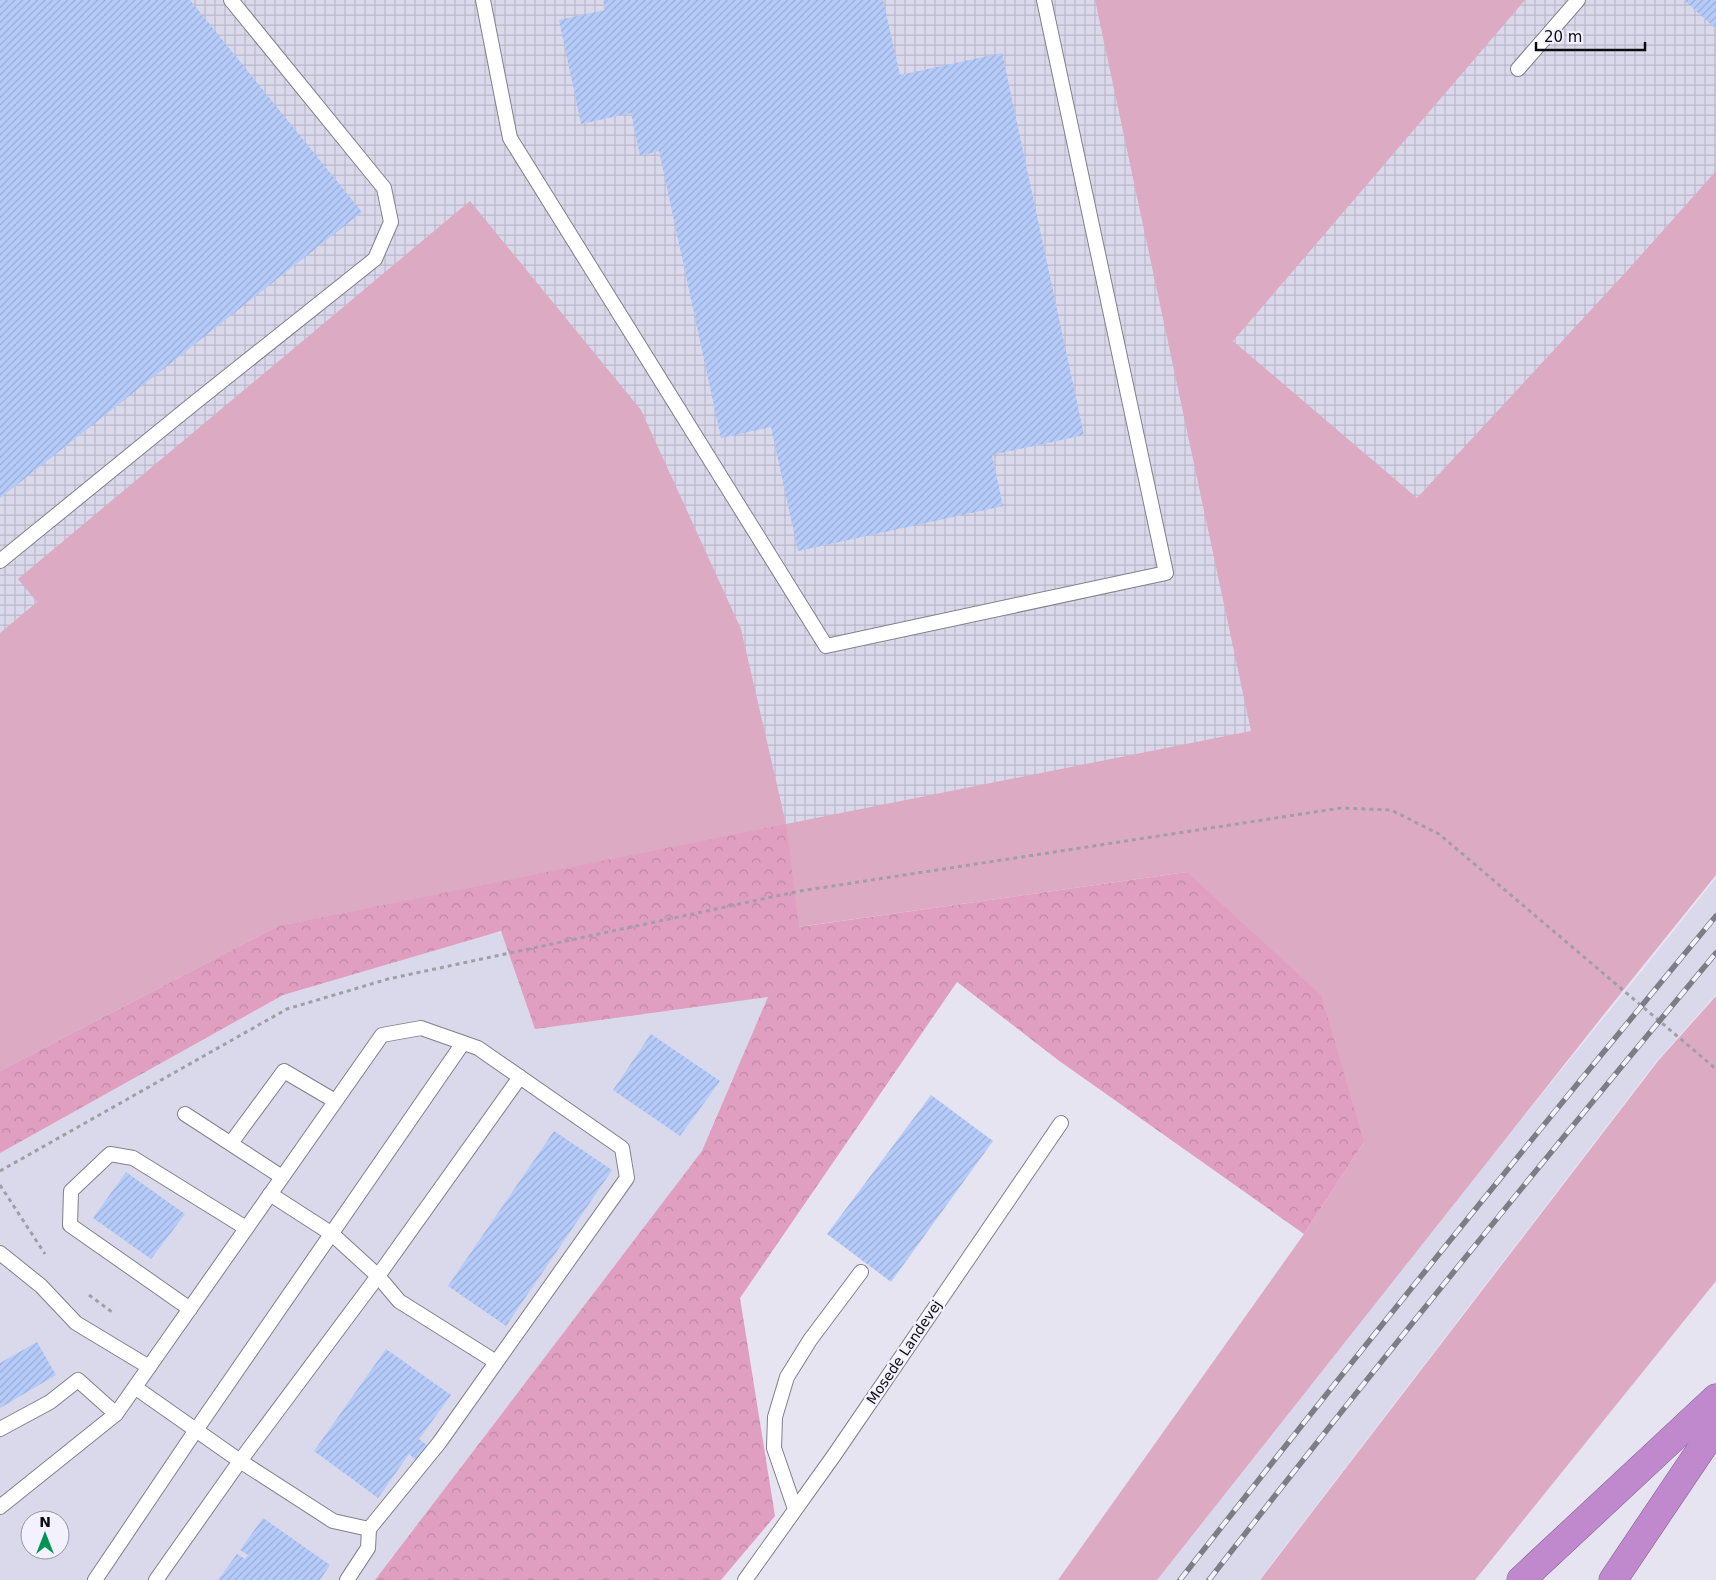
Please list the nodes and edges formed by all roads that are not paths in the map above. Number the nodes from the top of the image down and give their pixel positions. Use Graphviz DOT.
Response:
graph roads {
  1 [pos="231,0"];
  2 [pos="482,0"];
  3 [pos="1044,0"];
  4 [pos="1578,0"];
  5 [pos="1518,69"];
  6 [pos="0,561"];
  7 [pos="464,1043"];
  8 [pos="520,1077"];
  9 [pos="335,1100"];
  10 [pos="185,1114"];
  11 [pos="1061,1123"];
  12 [pos="231,1143"];
  13 [pos="282,1176"];
  14 [pos="270,1194"];
  15 [pos="246,1228"];
  16 [pos="332,1234"];
  17 [pos="0,1252"];
  18 [pos="861,1272"];
  19 [pos="378,1276"];
  20 [pos="190,1309"];
  21 [pos="496,1362"];
  22 [pos="149,1368"];
  23 [pos="136,1388"];
  24 [pos="1716,1398"];
  25 [pos="116,1414"];
  26 [pos="1716,1427"];
  27 [pos="0,1429"];
  28 [pos="196,1430"];
  29 [pos="240,1460"];
  30 [pos="0,1507"];
  31 [pos="795,1509"];
  32 [pos="370,1529"];
  33 [pos="94,1580"];
  34 [pos="156,1580"];
  35 [pos="347,1580"];
  36 [pos="745,1580"];
  37 [pos="1521,1580"];
  38 [pos="1613,1580"];
  1 -- 6 [label="lane"];
  2 -- 3 [label="lane"];
  4 -- 5 [label="lane"];
  7 -- 8 [label="lane"];
  7 -- 9 [label="lane"];
  7 -- 16 [label="lane"];
  8 -- 19 [label="lane"];
  8 -- 21 [label="lane"];
  9 -- 12 [label="lane"];
  9 -- 13 [label="lane"];
  10 -- 12 [label="lane"];
  11 -- 31 [label="lane, Mosede Landevej"];
  12 -- 13 [label="lane"];
  13 -- 14 [label="lane"];
  14 -- 15 [label="lane"];
  14 -- 16 [label="lane"];
  15 -- 20 [label="lane"];
  15 -- 20 [label="lane"];
  16 -- 19 [label="lane"];
  16 -- 28 [label="lane"];
  17 -- 22 [label="lane"];
  18 -- 31 [label="lane"];
  19 -- 21 [label="lane"];
  19 -- 29 [label="lane"];
  20 -- 22 [label="lane"];
  21 -- 32 [label="lane"];
  22 -- 23 [label="lane"];
  23 -- 25 [label="lane"];
  23 -- 28 [label="lane"];
  24 -- 37 [label="highway"];
  25 -- 27 [label="lane"];
  25 -- 30 [label="lane"];
  26 -- 38 [label="highway"];
  28 -- 29 [label="lane"];
  28 -- 33 [label="lane"];
  29 -- 32 [label="lane"];
  29 -- 34 [label="lane"];
  31 -- 36 [label="lane, Mosede Landevej"];
  32 -- 35 [label="lane"];
}
